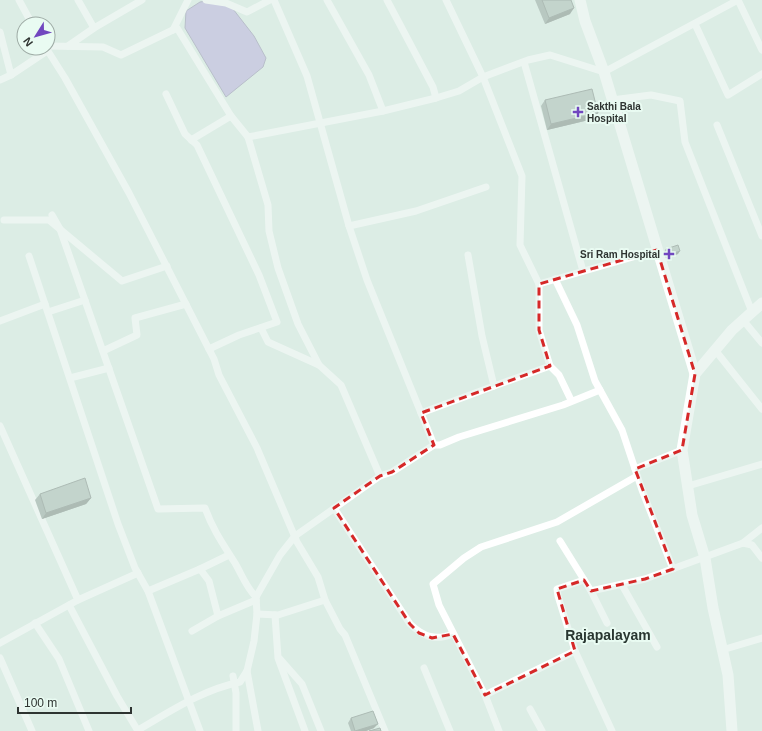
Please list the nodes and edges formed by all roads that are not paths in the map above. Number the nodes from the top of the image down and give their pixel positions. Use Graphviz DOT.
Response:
graph roads {
  1 [pos="19,0"];
  2 [pos="78,0"];
  3 [pos="142,0"];
  4 [pos="188,0"];
  5 [pos="206,0"];
  6 [pos="270,0"];
  7 [pos="274,0"];
  8 [pos="327,0"];
  9 [pos="387,0"];
  10 [pos="446,0"];
  11 [pos="580,0"];
  12 [pos="738,0"];
  13 [pos="257,3"];
  14 [pos="28,16"];
  15 [pos="695,24"];
  16 [pos="94,28"];
  17 [pos="172,30"];
  18 [pos="0,32"];
  19 [pos="68,46"];
  20 [pos="56,47"];
  21 [pos="762,50"];
  22 [pos="36,56"];
  23 [pos="52,56"];
  24 [pos="524,62"];
  25 [pos="604,72"];
  26 [pos="762,74"];
  27 [pos="11,75"];
  28 [pos="483,77"];
  29 [pos="0,80"];
  30 [pos="166,94"];
  31 [pos="436,98"];
  32 [pos="612,100"];
  33 [pos="383,111"];
  34 [pos="230,116"];
  35 [pos="319,123"];
  36 [pos="716,126"];
  37 [pos="248,137"];
  38 [pos="191,140"];
  39 [pos="486,188"];
  40 [pos="52,215"];
  41 [pos="4,220"];
  42 [pos="350,226"];
  43 [pos="60,228"];
  44 [pos="762,236"];
  45 [pos="657,250"];
  46 [pos="468,255"];
  47 [pos="29,256"];
  48 [pos="166,266"];
  49 [pos="583,271"];
  50 [pos="555,279"];
  51 [pos="539,284"];
  52 [pos="85,300"];
  53 [pos="762,302"];
  54 [pos="45,304"];
  55 [pos="186,304"];
  56 [pos="48,312"];
  57 [pos="752,312"];
  58 [pos="743,320"];
  59 [pos="0,322"];
  60 [pos="261,328"];
  61 [pos="762,343"];
  62 [pos="209,349"];
  63 [pos="715,350"];
  64 [pos="103,351"];
  65 [pos="320,365"];
  66 [pos="550,366"];
  67 [pos="109,368"];
  68 [pos="695,374"];
  69 [pos="70,378"];
  70 [pos="494,386"];
  71 [pos="600,390"];
  72 [pos="571,400"];
  73 [pos="762,409"];
  74 [pos="421,413"];
  75 [pos="0,426"];
  76 [pos="434,445"];
  77 [pos="682,450"];
  78 [pos="762,464"];
  79 [pos="636,472"];
  80 [pos="380,476"];
  81 [pos="688,486"];
  82 [pos="334,508"];
  83 [pos="762,528"];
  84 [pos="295,536"];
  85 [pos="560,541"];
  86 [pos="743,543"];
  87 [pos="229,555"];
  88 [pos="705,558"];
  89 [pos="762,558"];
  90 [pos="200,569"];
  91 [pos="673,569"];
  92 [pos="138,573"];
  93 [pos="584,580"];
  94 [pos="622,585"];
  95 [pos="591,591"];
  96 [pos="148,592"];
  97 [pos="256,599"];
  98 [pos="78,600"];
  99 [pos="325,600"];
  100 [pos="70,604"];
  101 [pos="257,614"];
  102 [pos="275,615"];
  103 [pos="218,616"];
  104 [pos="35,623"];
  105 [pos="607,623"];
  106 [pos="192,631"];
  107 [pos="453,634"];
  108 [pos="762,638"];
  109 [pos="0,643"];
  110 [pos="657,648"];
  111 [pos="722,650"];
  112 [pos="575,651"];
  113 [pos="0,658"];
  114 [pos="278,658"];
  115 [pos="424,668"];
  116 [pos="248,671"];
  117 [pos="233,676"];
  118 [pos="234,684"];
  119 [pos="485,695"];
  120 [pos="188,700"];
  121 [pos="530,709"];
  122 [pos="32,731"];
  123 [pos="90,731"];
  124 [pos="138,731"];
  125 [pos="200,731"];
  126 [pos="236,731"];
  127 [pos="258,731"];
  128 [pos="305,731"];
  129 [pos="321,731"];
  130 [pos="385,731"];
  131 [pos="450,731"];
  132 [pos="499,731"];
  133 [pos="542,731"];
  134 [pos="612,731"];
  135 [pos="732,731"];
  1 -- 14 [label="street"];
  2 -- 16 [label="street"];
  3 -- 16 [label="street"];
  4 -- 17 [label="street"];
  5 -- 13 [label="street"];
  6 -- 13 [label="street"];
  7 -- 35 [label="street"];
  8 -- 33 [label="street"];
  9 -- 31 [label="street"];
  10 -- 28 [label="street"];
  11 -- 25 [label="main road"];
  12 -- 15 [label="street"];
  12 -- 21 [label="street"];
  15 -- 25 [label="street"];
  15 -- 26 [label="street"];
  16 -- 19 [label="street"];
  17 -- 19 [label="street"];
  17 -- 34 [label="street"];
  18 -- 27 [label="street"];
  19 -- 20 [label="street"];
  22 -- 27 [label="street"];
  23 -- 48 [label="street"];
  24 -- 25 [label="street"];
  24 -- 28 [label="street"];
  24 -- 49 [label="street"];
  25 -- 32 [label="main road"];
  27 -- 29 [label="street"];
  28 -- 31 [label="street"];
  28 -- 51 [label="street"];
  30 -- 38 [label="street"];
  31 -- 33 [label="street"];
  32 -- 45 [label="main road"];
  32 -- 57 [label="street"];
  33 -- 35 [label="street"];
  34 -- 37 [label="street"];
  34 -- 38 [label="street"];
  35 -- 37 [label="street"];
  35 -- 42 [label="street"];
  36 -- 44 [label="street"];
  37 -- 65 [label="street"];
  38 -- 60 [label="street"];
  39 -- 42 [label="street"];
  40 -- 43 [label="street"];
  41 -- 43 [label="street"];
  42 -- 74 [label="street"];
  43 -- 48 [label="street"];
  43 -- 52 [label="street"];
  45 -- 49 [label="street"];
  45 -- 68 [label="main road"];
  46 -- 70 [label="street"];
  47 -- 54 [label="street"];
  48 -- 55 [label="street"];
  49 -- 50 [label="street"];
  50 -- 51 [label="street"];
  50 -- 71 [label="street"];
  51 -- 66 [label="street"];
  52 -- 56 [label="street"];
  52 -- 64 [label="street"];
  53 -- 57 [label="main road"];
  54 -- 56 [label="street"];
  54 -- 59 [label="street"];
  55 -- 62 [label="street"];
  55 -- 64 [label="street"];
  56 -- 69 [label="street"];
  57 -- 58 [label="main road"];
  58 -- 61 [label="street"];
  58 -- 63 [label="main road"];
  60 -- 62 [label="street"];
  60 -- 65 [label="street"];
  62 -- 84 [label="street"];
  63 -- 68 [label="main road"];
  63 -- 73 [label="street"];
  64 -- 67 [label="street"];
  65 -- 80 [label="street"];
  66 -- 70 [label="street"];
  66 -- 72 [label="street"];
  67 -- 69 [label="street"];
  67 -- 87 [label="street"];
  68 -- 77 [label="main road"];
  69 -- 92 [label="street"];
  70 -- 74 [label="street"];
  71 -- 72 [label="street"];
  71 -- 79 [label="street"];
  72 -- 76 [label="street"];
  74 -- 76 [label="street"];
  75 -- 98 [label="street"];
  76 -- 80 [label="street"];
  77 -- 79 [label="street"];
  77 -- 81 [label="main road"];
  78 -- 81 [label="street"];
  79 -- 91 [label="street"];
  79 -- 107 [label="street"];
  80 -- 82 [label="street"];
  81 -- 88 [label="main road"];
  82 -- 84 [label="street"];
  82 -- 107 [label="street"];
  83 -- 86 [label="street"];
  84 -- 97 [label="street"];
  84 -- 99 [label="street"];
  85 -- 93 [label="street"];
  86 -- 88 [label="street"];
  86 -- 89 [label="street"];
  87 -- 90 [label="street"];
  87 -- 97 [label="street"];
  88 -- 91 [label="street"];
  88 -- 111 [label="main road"];
  90 -- 96 [label="street"];
  90 -- 103 [label="street"];
  91 -- 94 [label="street"];
  92 -- 96 [label="street"];
  92 -- 98 [label="street"];
  93 -- 95 [label="street"];
  93 -- 112 [label="street"];
  94 -- 95 [label="street"];
  94 -- 110 [label="street"];
  95 -- 105 [label="street"];
  96 -- 120 [label="street"];
  97 -- 101 [label="street"];
  97 -- 103 [label="street"];
  98 -- 100 [label="street"];
  99 -- 102 [label="street"];
  99 -- 130 [label="street"];
  100 -- 104 [label="street"];
  100 -- 124 [label="street"];
  101 -- 102 [label="street"];
  101 -- 116 [label="street"];
  102 -- 114 [label="street"];
  103 -- 106 [label="street"];
  104 -- 109 [label="street"];
  104 -- 123 [label="street"];
  107 -- 119 [label="street"];
  108 -- 111 [label="street"];
  111 -- 135 [label="main road"];
  112 -- 119 [label="street"];
  112 -- 134 [label="street"];
  113 -- 122 [label="street"];
  114 -- 128 [label="street"];
  114 -- 129 [label="street"];
  115 -- 131 [label="street"];
  116 -- 118 [label="street"];
  116 -- 127 [label="street"];
  117 -- 118 [label="street"];
  118 -- 120 [label="street"];
  118 -- 126 [label="street"];
  119 -- 132 [label="street"];
  120 -- 124 [label="street"];
  120 -- 125 [label="street"];
  121 -- 133 [label="street"];
}
